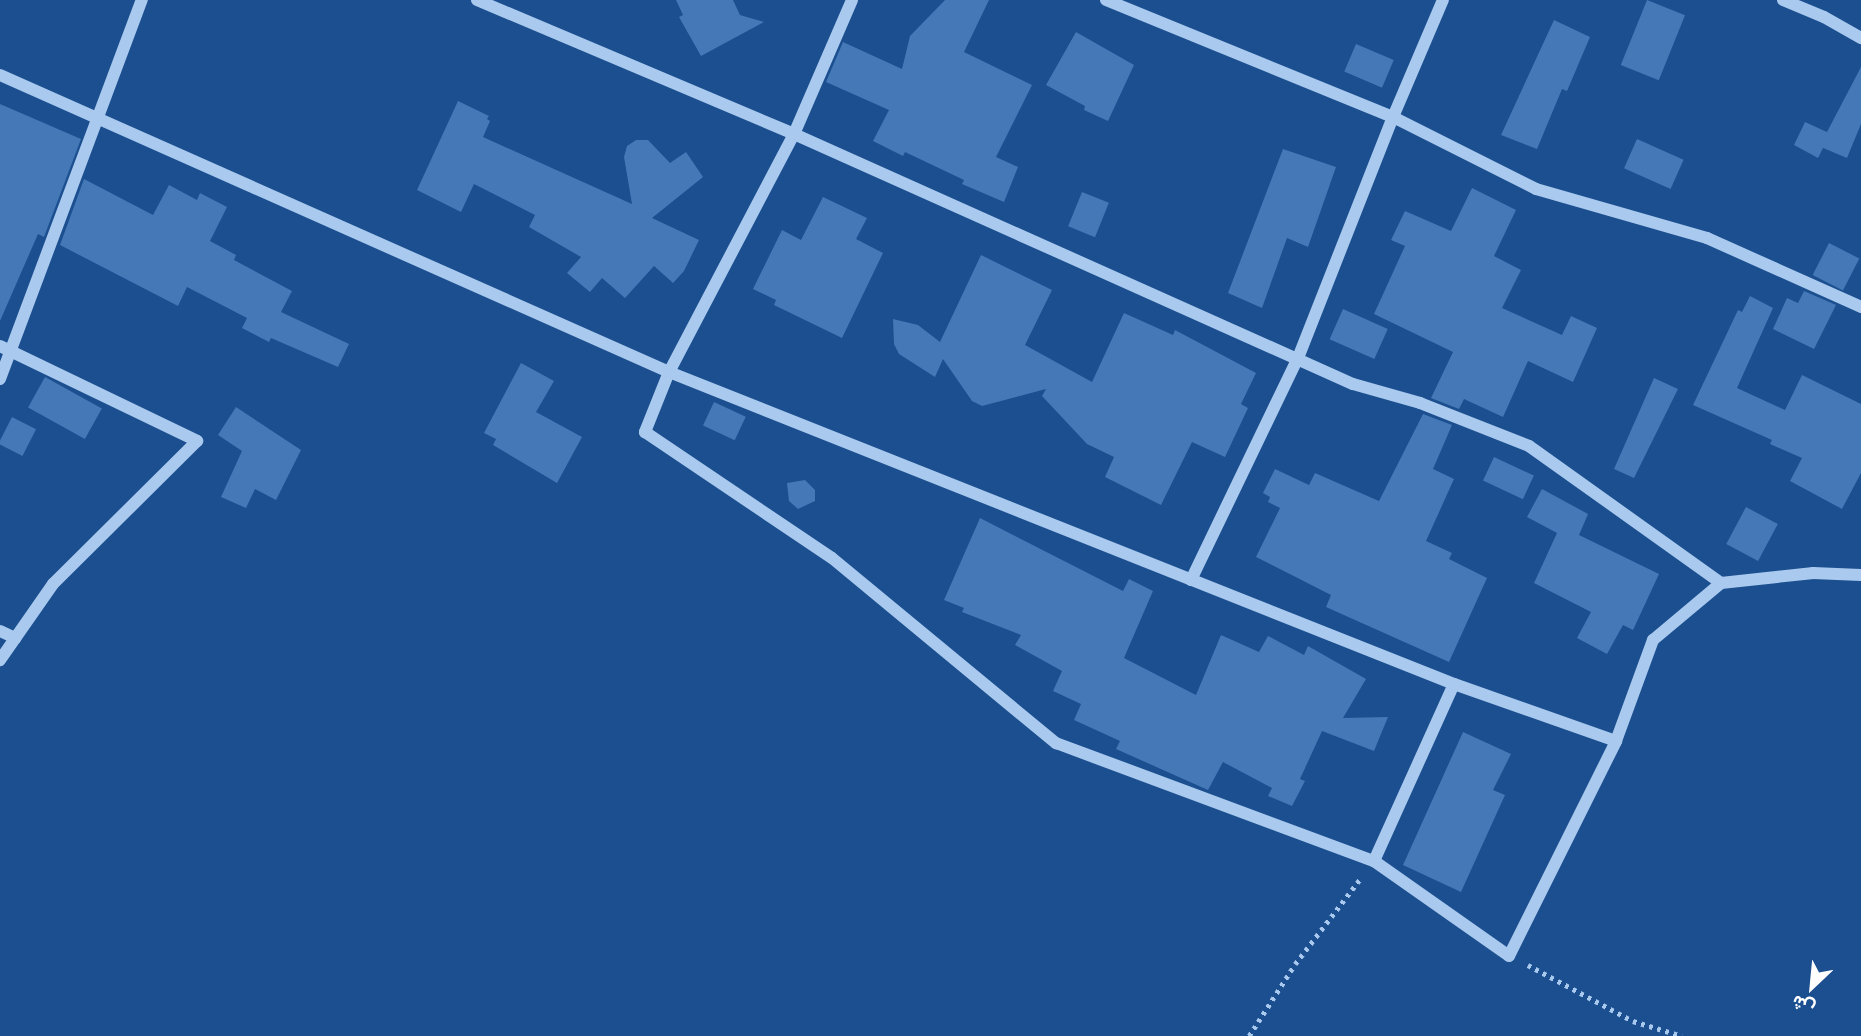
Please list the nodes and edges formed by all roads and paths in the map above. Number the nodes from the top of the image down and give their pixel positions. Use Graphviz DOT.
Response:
graph roads {
  1 [pos="142,0"];
  2 [pos="477,0"];
  3 [pos="852,0"];
  4 [pos="1106,0"];
  5 [pos="1443,0"];
  6 [pos="1783,0"];
  7 [pos="1861,38"];
  8 [pos="0,75"];
  9 [pos="1393,117"];
  10 [pos="98,120"];
  11 [pos="794,134"];
  12 [pos="1861,307"];
  13 [pos="6,348"];
  14 [pos="1298,358"];
  15 [pos="669,372"];
  16 [pos="0,379"];
  17 [pos="1861,575"];
  18 [pos="1191,580"];
  19 [pos="1721,583"];
  20 [pos="0,631"];
  21 [pos="15,639"];
  22 [pos="0,660"];
  23 [pos="1454,684"];
  24 [pos="1616,741"];
  25 [pos="1374,862"];
  26 [pos="1509,956"];
  27 [pos="1249,1036"];
  28 [pos="1682,1036"];
  1 -- 10 [label="street"];
  2 -- 11 [label="street"];
  3 -- 11 [label="street"];
  4 -- 9 [label="street"];
  5 -- 9 [label="street"];
  6 -- 7 [label="street"];
  8 -- 10 [label="street"];
  9 -- 12 [label="street"];
  9 -- 14 [label="street"];
  10 -- 13 [label="street"];
  10 -- 15 [label="street"];
  11 -- 14 [label="street"];
  11 -- 15 [label="street"];
  13 -- 16 [label="street"];
  13 -- 21 [label="street"];
  14 -- 18 [label="street"];
  14 -- 19 [label="street"];
  15 -- 18 [label="street"];
  15 -- 25 [label="street"];
  17 -- 19 [label="street"];
  18 -- 23 [label="street"];
  19 -- 24 [label="street"];
  20 -- 21 [label="street"];
  21 -- 22 [label="street"];
  23 -- 24 [label="street"];
  23 -- 25 [label="street"];
  24 -- 26 [label="street"];
  25 -- 26 [label="street"];
  25 -- 27 [label="path"];
  26 -- 28 [label="path"];
}
